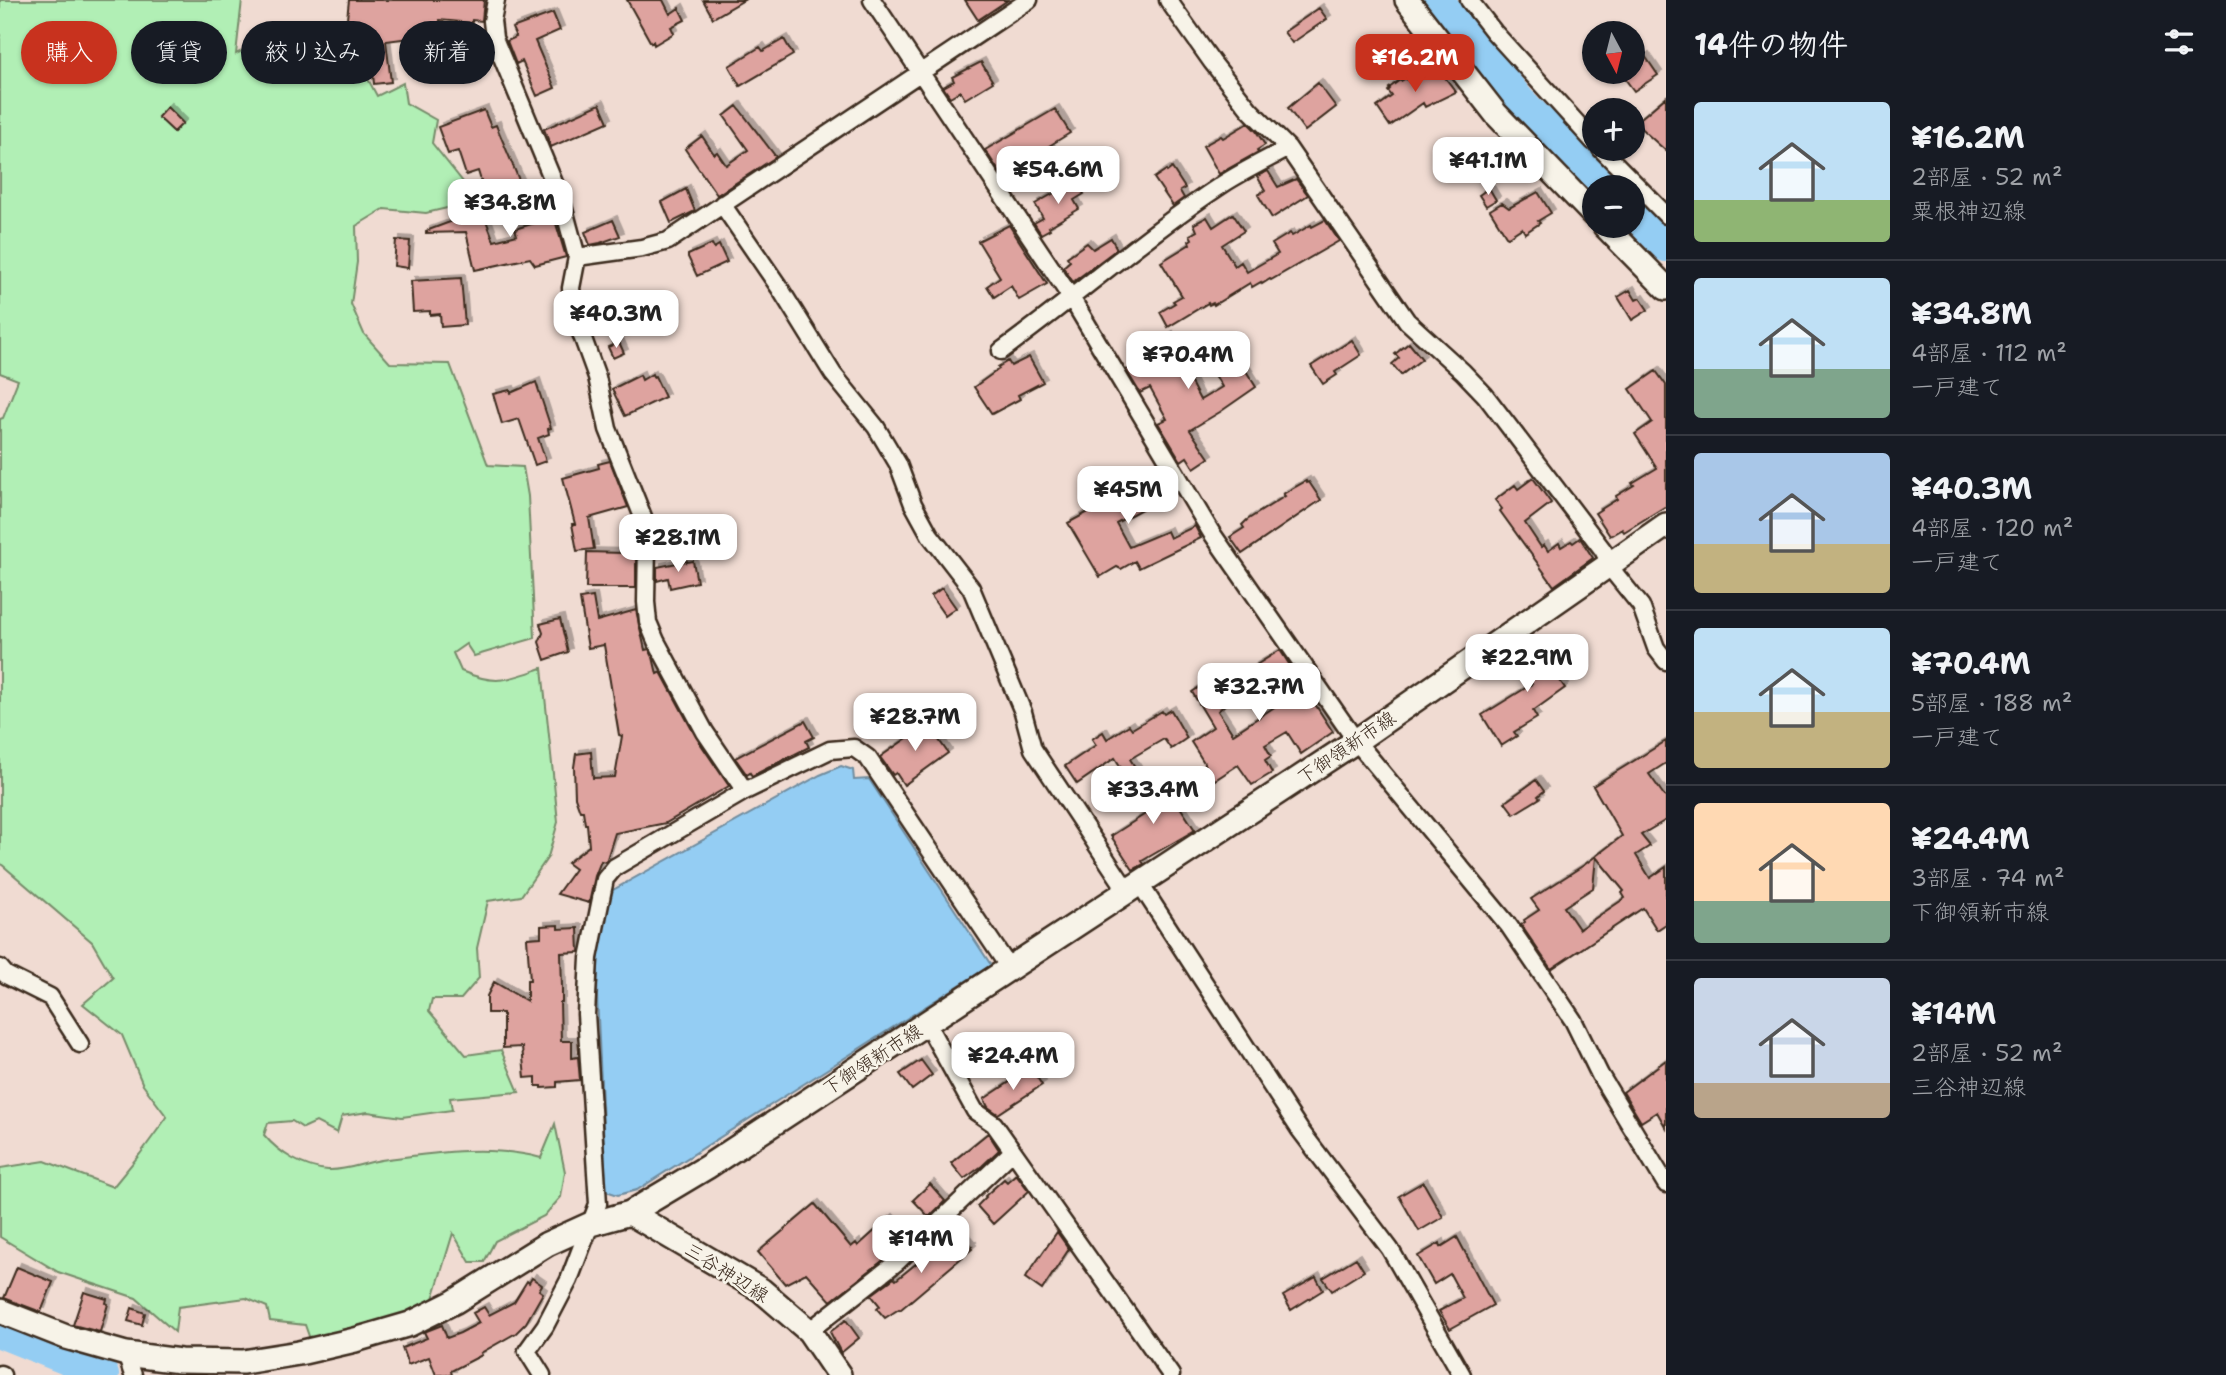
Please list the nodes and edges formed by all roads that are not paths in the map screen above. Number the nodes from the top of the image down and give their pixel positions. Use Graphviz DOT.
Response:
graph roads {
  1 [pos="496,0"];
  2 [pos="872,0"];
  3 [pos="1029,0"];
  4 [pos="1168,0"];
  5 [pos="1407,0"];
  6 [pos="1469,0"];
  7 [pos="919,73"];
  8 [pos="1582,129"];
  9 [pos="1288,148"];
  10 [pos="1613,161"];
  11 [pos="1582,203"];
  12 [pos="722,204"];
  13 [pos="1666,215"];
  14 [pos="1617,238"];
  15 [pos="577,257"];
  16 [pos="1666,288"];
  17 [pos="1072,299"];
  18 [pos="1001,351"];
  19 [pos="1666,525"];
  20 [pos="1611,564"];
  21 [pos="1666,661"];
  22 [pos="1356,741"];
  23 [pos="745,791"];
  24 [pos="1134,888"];
  25 [pos="0,968"];
  26 [pos="1010,970"];
  27 [pos="927,1024"];
  28 [pos="80,1044"];
  29 [pos="1012,1153"];
  30 [pos="1666,1184"];
  31 [pos="630,1213"];
  32 [pos="591,1224"];
  33 [pos="0,1311"];
  34 [pos="809,1331"];
  35 [pos="129,1365"];
  36 [pos="542,1375"];
  37 [pos="839,1375"];
  38 [pos="1171,1375"];
  39 [pos="1462,1375"];
  1 -- 15 [label="street"];
  2 -- 7 [label="street"];
  3 -- 7 [label="street"];
  4 -- 9 [label="street"];
  5 -- 11 [label="main road"];
  6 -- 8 [label="street"];
  7 -- 12 [label="street"];
  7 -- 17 [label="street"];
  9 -- 17 [label="street"];
  9 -- 20 [label="street"];
  10 -- 13 [label="street"];
  12 -- 15 [label="street"];
  12 -- 24 [label="street"];
  14 -- 16 [label="main road"];
  15 -- 23 [label="street"];
  17 -- 18 [label="street"];
  17 -- 22 [label="street"];
  19 -- 20 [label="main road, 下御領新市線"];
  20 -- 21 [label="street"];
  20 -- 22 [label="main road, 下御領新市線"];
  22 -- 24 [label="main road, 下御領新市線"];
  22 -- 30 [label="street"];
  23 -- 26 [label="street"];
  23 -- 32 [label="street"];
  24 -- 26 [label="main road, 下御領新市線"];
  24 -- 39 [label="street"];
  25 -- 28 [label="street"];
  26 -- 27 [label="main road, 下御領新市線"];
  27 -- 29 [label="street"];
  27 -- 31 [label="main road, 下御領新市線"];
  29 -- 34 [label="street"];
  29 -- 38 [label="street"];
  31 -- 32 [label="main road, 下御領新市線"];
  31 -- 34 [label="main road, 三谷神辺線"];
  32 -- 35 [label="main road, 下御領新市線"];
  32 -- 36 [label="street"];
  33 -- 35 [label="main road, 下御領新市線"];
  34 -- 37 [label="main road, 三谷神辺線"];
}
